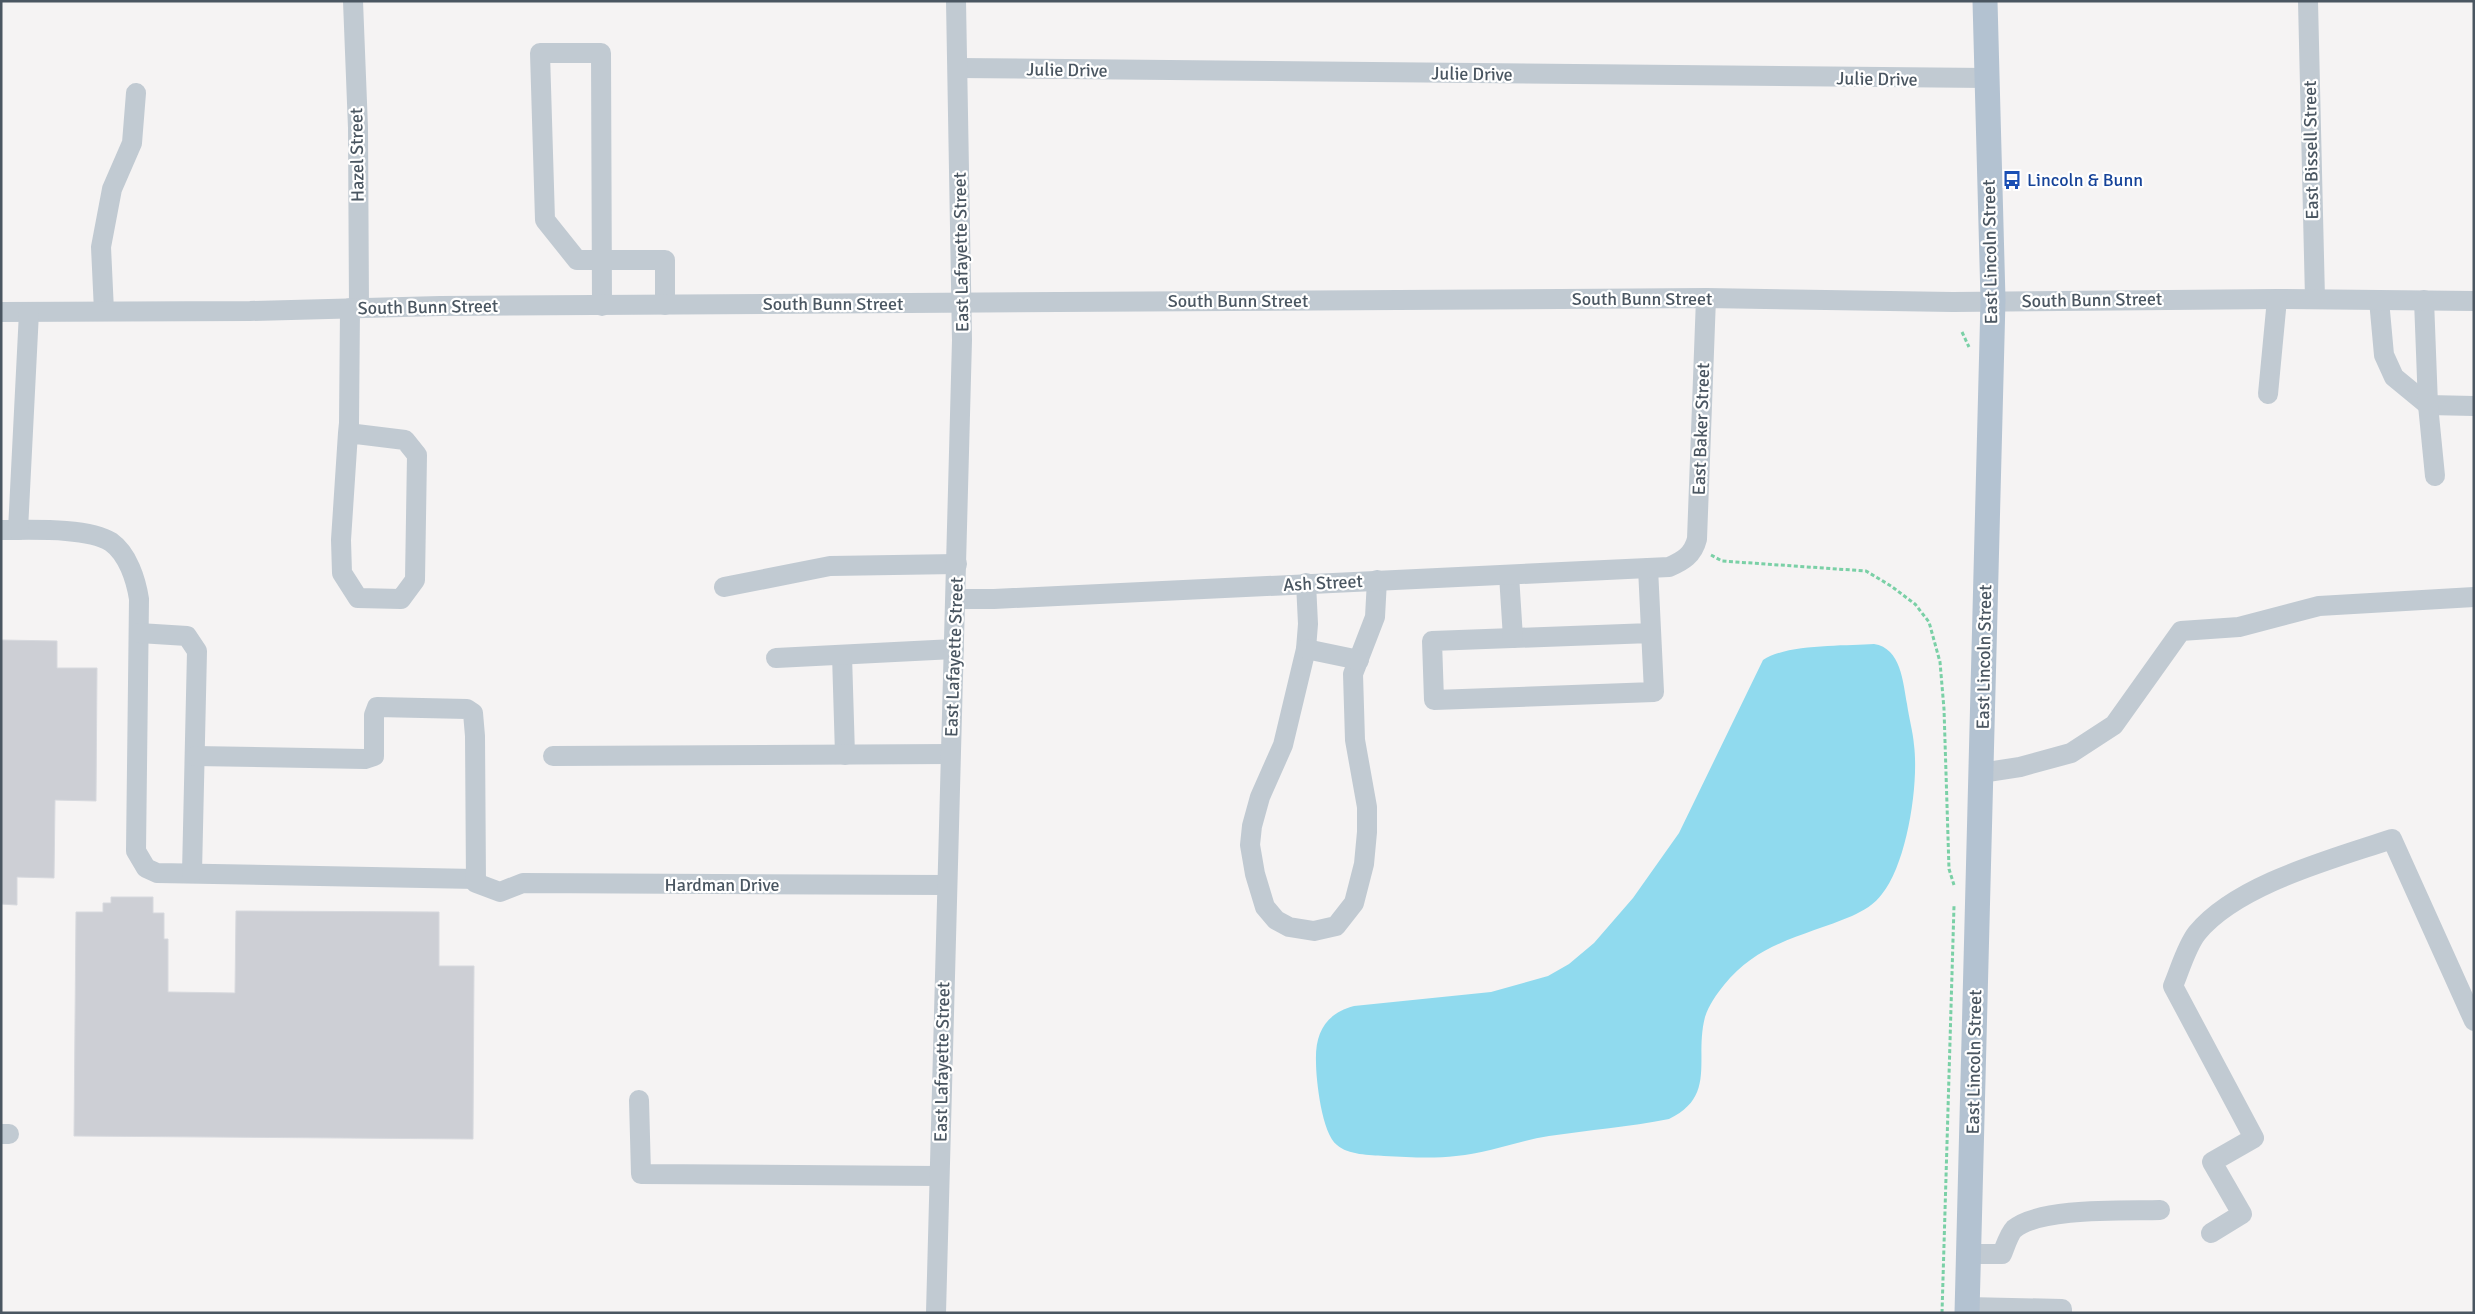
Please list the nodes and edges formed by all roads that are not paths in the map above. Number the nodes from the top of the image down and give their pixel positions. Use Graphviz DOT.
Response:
graph roads {
  1 [pos="353,1"];
  2 [pos="956,1"];
  3 [pos="1985,1"];
  4 [pos="2308,1"];
  5 [pos="958,68"];
  6 [pos="1987,78"];
  7 [pos="136,93"];
  8 [pos="602,261"];
  9 [pos="1706,298"];
  10 [pos="2276,299"];
  11 [pos="2315,299"];
  12 [pos="1993,300"];
  13 [pos="2379,300"];
  14 [pos="2424,300"];
  15 [pos="2474,301"];
  16 [pos="963,303"];
  17 [pos="665,305"];
  18 [pos="602,306"];
  19 [pos="355,308"];
  20 [pos="104,311"];
  21 [pos="1,312"];
  22 [pos="29,312"];
  23 [pos="2268,394"];
  24 [pos="2428,405"];
  25 [pos="2474,406"];
  26 [pos="348,433"];
  27 [pos="2435,476"];
  28 [pos="10,530"];
  29 [pos="1691,552"];
  30 [pos="957,564"];
  31 [pos="1648,568"];
  32 [pos="1509,575"];
  33 [pos="1377,580"];
  34 [pos="1306,583"];
  35 [pos="724,587"];
  36 [pos="2474,597"];
  37 [pos="956,599"];
  38 [pos="138,633"];
  39 [pos="1651,633"];
  40 [pos="1513,638"];
  41 [pos="954,649"];
  42 [pos="1306,649"];
  43 [pos="842,655"];
  44 [pos="776,658"];
  45 [pos="1359,660"];
  46 [pos="950,754"];
  47 [pos="845,755"];
  48 [pos="195,756"];
  49 [pos="553,756"];
  50 [pos="1981,773"];
  51 [pos="192,873"];
  52 [pos="476,879"];
  53 [pos="946,885"];
  54 [pos="2474,1021"];
  55 [pos="640,1100"];
  56 [pos="939,1176"];
  57 [pos="2160,1210"];
  58 [pos="2211,1233"];
  59 [pos="1969,1254"];
  60 [pos="1967,1310"];
  61 [pos="2018,1310"];
  62 [pos="936,1313"];
  63 [pos="2062,1313"];
  1 -- 19 [label="street, Hazel Street"];
  2 -- 5 [label="street, East Lafayette Street"];
  3 -- 6 [label="main road, East Lincoln Street"];
  4 -- 11 [label="street, East Bissell Street"];
  5 -- 6 [label="street, Julie Drive"];
  5 -- 16 [label="street, East Lafayette Street"];
  6 -- 12 [label="main road, East Lincoln Street"];
  7 -- 20 [label="street"];
  8 -- 8 [label="street"];
  8 -- 17 [label="street"];
  8 -- 18 [label="street"];
  9 -- 12 [label="street, South Bunn Street"];
  9 -- 16 [label="street, South Bunn Street"];
  9 -- 29 [label="street, East Baker Street"];
  10 -- 11 [label="street, South Bunn Street"];
  10 -- 12 [label="street, South Bunn Street"];
  10 -- 23 [label="street"];
  11 -- 13 [label="street, South Bunn Street"];
  12 -- 50 [label="main road, East Lincoln Street"];
  13 -- 14 [label="street, South Bunn Street"];
  13 -- 24 [label="street"];
  14 -- 15 [label="street, South Bunn Street"];
  14 -- 24 [label="street"];
  16 -- 17 [label="street, South Bunn Street"];
  16 -- 30 [label="street, East Lafayette Street"];
  17 -- 18 [label="street, South Bunn Street"];
  18 -- 19 [label="street, South Bunn Street"];
  19 -- 20 [label="street, South Bunn Street"];
  19 -- 26 [label="street, Hazel Street"];
  20 -- 22 [label="street, South Bunn Street"];
  21 -- 22 [label="street, South Bunn Street"];
  22 -- 28 [label="street"];
  24 -- 25 [label="street"];
  24 -- 27 [label="street"];
  26 -- 26 [label="street, Hazel Street"];
  28 -- 38 [label="street"];
  29 -- 31 [label="street, Ash Street"];
  30 -- 35 [label="street"];
  30 -- 37 [label="street, East Lafayette Street"];
  31 -- 32 [label="street, Ash Street"];
  31 -- 39 [label="street"];
  32 -- 33 [label="street, Ash Street"];
  32 -- 40 [label="street"];
  33 -- 34 [label="street, Ash Street"];
  33 -- 45 [label="street"];
  34 -- 37 [label="street, Ash Street"];
  34 -- 42 [label="street"];
  36 -- 50 [label="street"];
  37 -- 41 [label="street, East Lafayette Street"];
  38 -- 48 [label="street"];
  38 -- 51 [label="street"];
  39 -- 40 [label="street"];
  39 -- 40 [label="street"];
  41 -- 43 [label="street"];
  41 -- 46 [label="street, East Lafayette Street"];
  42 -- 45 [label="street"];
  42 -- 45 [label="street"];
  43 -- 44 [label="street"];
  43 -- 47 [label="street"];
  46 -- 47 [label="street"];
  46 -- 53 [label="street, East Lafayette Street"];
  47 -- 49 [label="street"];
  48 -- 51 [label="street"];
  48 -- 52 [label="street"];
  50 -- 59 [label="main road, East Lincoln Street"];
  51 -- 52 [label="street"];
  52 -- 53 [label="street, Hardman Drive"];
  53 -- 56 [label="street, East Lafayette Street"];
  54 -- 58 [label="street"];
  55 -- 56 [label="street"];
  56 -- 62 [label="street, East Lafayette Street"];
  57 -- 59 [label="street"];
  59 -- 60 [label="main road, East Lincoln Street"];
  60 -- 61 [label="street"];
  61 -- 63 [label="street"];
}
